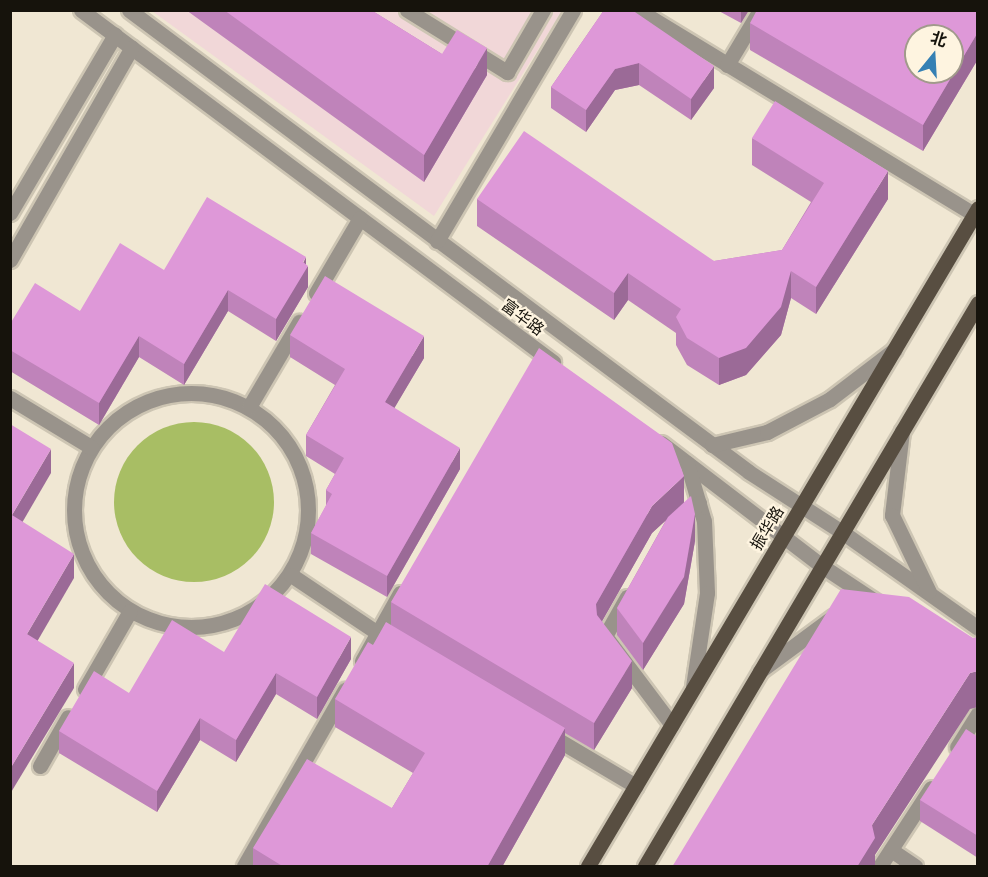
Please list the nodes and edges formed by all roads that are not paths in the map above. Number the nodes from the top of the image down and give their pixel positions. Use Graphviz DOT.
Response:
graph roads {
  1 [pos="81,10"];
  2 [pos="129,10"];
  3 [pos="407,10"];
  4 [pos="543,10"];
  5 [pos="573,10"];
  6 [pos="638,10"];
  7 [pos="760,10"];
  8 [pos="115,35"];
  9 [pos="132,47"];
  10 [pos="727,65"];
  11 [pos="976,211"];
  12 [pos="10,213"];
  13 [pos="360,218"];
  14 [pos="437,241"];
  15 [pos="10,260"];
  16 [pos="978,303"];
  17 [pos="894,350"];
  18 [pos="567,372"];
  19 [pos="10,398"];
  20 [pos="249,407"];
  21 [pos="902,431"];
  22 [pos="650,435"];
  23 [pos="712,445"];
  24 [pos="91,447"];
  25 [pos="687,463"];
  26 [pos="699,503"];
  27 [pos="801,507"];
  28 [pos="666,532"];
  29 [pos="842,532"];
  30 [pos="783,535"];
  31 [pos="822,566"];
  32 [pos="291,575"];
  33 [pos="406,583"];
  34 [pos="632,587"];
  35 [pos="930,594"];
  36 [pos="130,611"];
  37 [pos="894,613"];
  38 [pos="848,615"];
  39 [pos="978,628"];
  40 [pos="378,633"];
  41 [pos="398,645"];
  42 [pos="760,671"];
  43 [pos="693,688"];
  44 [pos="978,714"];
  45 [pos="530,723"];
  46 [pos="672,724"];
  47 [pos="40,766"];
  48 [pos="636,786"];
  49 [pos="891,850"];
  50 [pos="244,867"];
  51 [pos="588,867"];
  52 [pos="645,867"];
  53 [pos="880,867"];
  54 [pos="915,867"];
  1 -- 8 [label="street, 富华路"];
  2 -- 14 [label="street, 富华路"];
  3 -- 4 [label="street"];
  5 -- 14 [label="street"];
  6 -- 10 [label="street"];
  7 -- 10 [label="street"];
  8 -- 9 [label="street, 富华路"];
  8 -- 12 [label="street"];
  9 -- 13 [label="street, 富华路"];
  9 -- 15 [label="street"];
  10 -- 11 [label="street"];
  11 -- 17 [label="main road, 振华路"];
  13 -- 18 [label="street, 富华路"];
  13 -- 20 [label="street"];
  14 -- 23 [label="street, 富华路"];
  16 -- 21 [label="main road"];
  17 -- 23 [label="street"];
  17 -- 27 [label="main road, 振华路"];
  19 -- 24 [label="street"];
  20 -- 24 [label="street"];
  20 -- 32 [label="street"];
  21 -- 29 [label="main road"];
  21 -- 35 [label="street"];
  22 -- 25 [label="street"];
  23 -- 27 [label="street, 富华路"];
  24 -- 36 [label="street"];
  25 -- 26 [label="street"];
  25 -- 30 [label="street"];
  26 -- 28 [label="street"];
  26 -- 43 [label="street"];
  27 -- 29 [label="street, 富华路"];
  27 -- 30 [label="main road, 振华路"];
  29 -- 31 [label="main road"];
  29 -- 35 [label="street, 富华路"];
  30 -- 31 [label="street"];
  30 -- 43 [label="main road, 振华路"];
  31 -- 37 [label="street"];
  31 -- 42 [label="main road"];
  32 -- 36 [label="street"];
  32 -- 40 [label="street"];
  33 -- 40 [label="street"];
  34 -- 46 [label="street"];
  35 -- 39 [label="street, 富华路"];
  36 -- 47 [label="street"];
  38 -- 42 [label="street"];
  40 -- 41 [label="street"];
  40 -- 50 [label="street"];
  42 -- 52 [label="main road"];
  43 -- 46 [label="main road, 振华路"];
  44 -- 49 [label="street"];
  45 -- 48 [label="street"];
  46 -- 48 [label="main road, 振华路"];
  48 -- 51 [label="main road, 振华路"];
  49 -- 53 [label="street"];
  49 -- 54 [label="street"];
}
